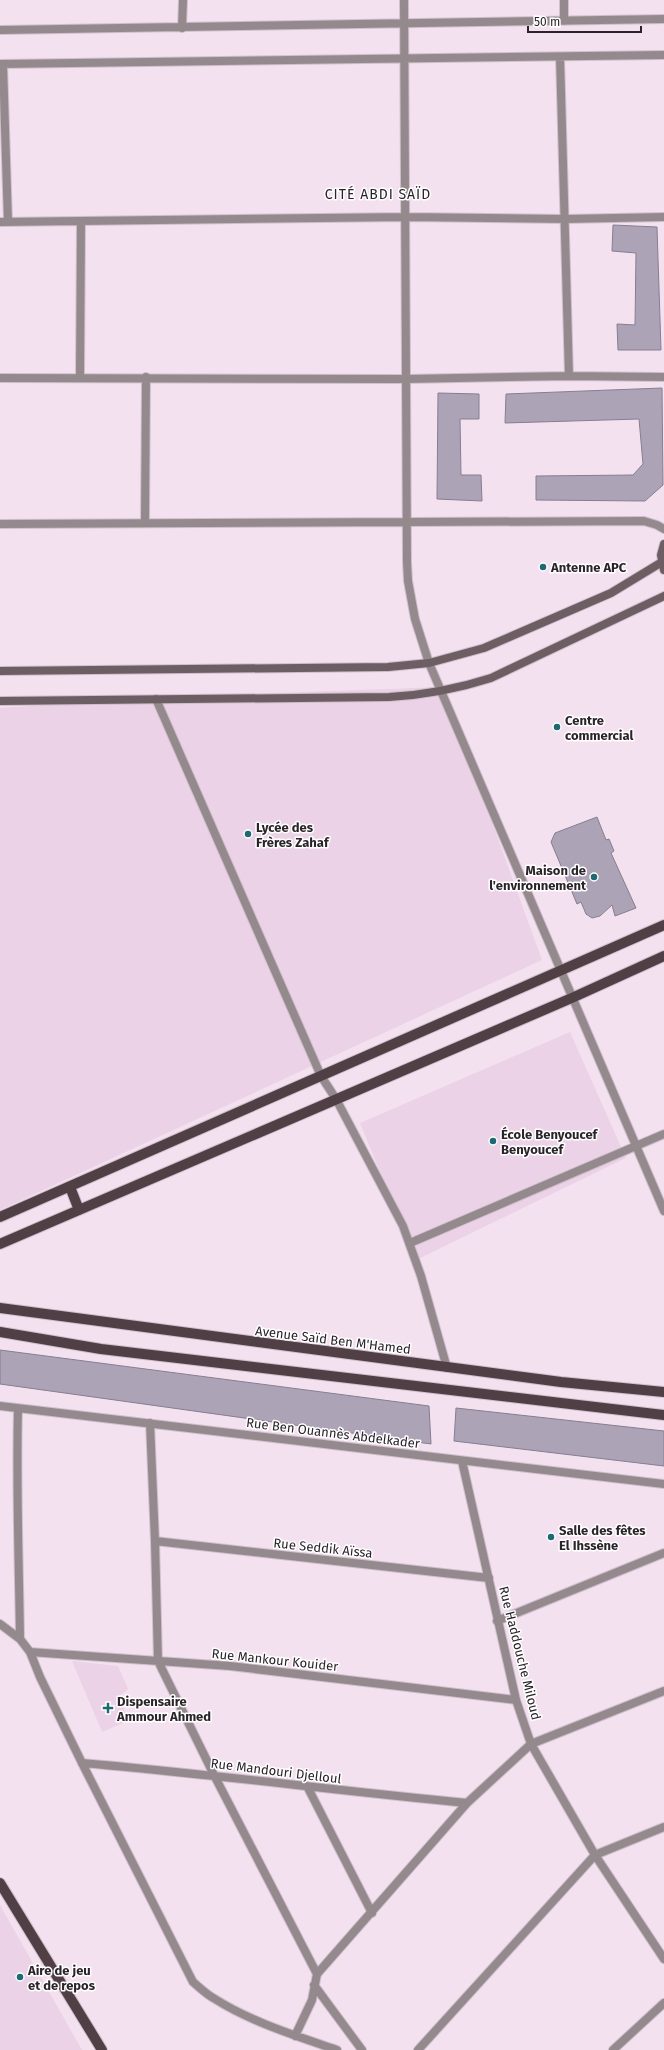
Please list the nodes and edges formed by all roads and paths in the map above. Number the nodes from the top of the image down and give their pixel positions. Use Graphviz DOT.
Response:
graph roads {
  1 [pos="183,0"];
  2 [pos="404,0"];
  3 [pos="564,0"];
  4 [pos="664,19"];
  5 [pos="564,21"];
  6 [pos="404,24"];
  7 [pos="182,28"];
  8 [pos="0,30"];
  9 [pos="664,55"];
  10 [pos="560,56"];
  11 [pos="404,59"];
  12 [pos="2,64"];
  13 [pos="406,217"];
  14 [pos="664,217"];
  15 [pos="565,219"];
  16 [pos="80,220"];
  17 [pos="4,222"];
  18 [pos="569,376"];
  19 [pos="80,377"];
  20 [pos="146,377"];
  21 [pos="664,377"];
  22 [pos="0,378"];
  23 [pos="406,379"];
  24 [pos="407,522"];
  25 [pos="145,523"];
  26 [pos="0,524"];
  27 [pos="664,529"];
  28 [pos="664,544"];
  29 [pos="663,566"];
  30 [pos="664,596"];
  31 [pos="429,663"];
  32 [pos="0,671"];
  33 [pos="442,692"];
  34 [pos="156,699"];
  35 [pos="0,701"];
  36 [pos="664,925"];
  37 [pos="664,956"];
  38 [pos="562,969"];
  39 [pos="574,997"];
  40 [pos="321,1076"];
  41 [pos="336,1099"];
  42 [pos="664,1134"];
  43 [pos="636,1146"];
  44 [pos="70,1187"];
  45 [pos="79,1210"];
  46 [pos="664,1211"];
  47 [pos="0,1217"];
  48 [pos="410,1243"];
  49 [pos="0,1244"];
  50 [pos="0,1308"];
  51 [pos="0,1332"];
  52 [pos="447,1368"];
  53 [pos="664,1392"];
  54 [pos="0,1406"];
  55 [pos="18,1409"];
  56 [pos="664,1415"];
  57 [pos="150,1423"];
  58 [pos="462,1461"];
  59 [pos="664,1484"];
  60 [pos="155,1541"];
  61 [pos="664,1553"];
  62 [pos="489,1578"];
  63 [pos="497,1621"];
  64 [pos="0,1624"];
  65 [pos="20,1639"];
  66 [pos="30,1652"];
  67 [pos="158,1661"];
  68 [pos="664,1691"];
  69 [pos="516,1700"];
  70 [pos="531,1744"];
  71 [pos="82,1763"];
  72 [pos="214,1774"];
  73 [pos="308,1788"];
  74 [pos="467,1803"];
  75 [pos="664,1827"];
  76 [pos="595,1855"];
  77 [pos="0,1883"];
  78 [pos="372,1912"];
  79 [pos="664,1959"];
  80 [pos="317,1974"];
  81 [pos="314,1985"];
  82 [pos="664,2003"];
  83 [pos="295,2036"];
  84 [pos="102,2050"];
  85 [pos="337,2050"];
  86 [pos="362,2050"];
  87 [pos="418,2050"];
  88 [pos="613,2050"];
  1 -- 7 [label="street"];
  2 -- 6 [label="street"];
  3 -- 5 [label="street"];
  4 -- 5 [label="street"];
  5 -- 6 [label="street"];
  6 -- 7 [label="street"];
  6 -- 11 [label="street"];
  7 -- 8 [label="street"];
  9 -- 10 [label="street"];
  10 -- 11 [label="street"];
  10 -- 15 [label="street"];
  11 -- 12 [label="street"];
  11 -- 13 [label="street"];
  12 -- 17 [label="street"];
  13 -- 15 [label="street"];
  13 -- 16 [label="street"];
  13 -- 23 [label="street"];
  14 -- 15 [label="street"];
  15 -- 18 [label="street"];
  16 -- 17 [label="street"];
  16 -- 19 [label="street"];
  18 -- 21 [label="street"];
  18 -- 23 [label="street"];
  19 -- 20 [label="street"];
  19 -- 22 [label="street"];
  20 -- 23 [label="street"];
  20 -- 25 [label="street"];
  23 -- 24 [label="street"];
  24 -- 25 [label="street"];
  24 -- 27 [label="street"];
  24 -- 31 [label="street"];
  25 -- 26 [label="street"];
  28 -- 29 [label="street"];
  29 -- 31 [label="street"];
  30 -- 33 [label="street"];
  31 -- 32 [label="street"];
  31 -- 33 [label="street"];
  33 -- 34 [label="street"];
  33 -- 38 [label="street"];
  34 -- 35 [label="street"];
  34 -- 40 [label="street"];
  36 -- 38 [label="main road"];
  37 -- 39 [label="main road"];
  38 -- 39 [label="street"];
  38 -- 40 [label="main road"];
  39 -- 41 [label="main road"];
  39 -- 43 [label="street"];
  40 -- 41 [label="street"];
  40 -- 44 [label="main road"];
  41 -- 45 [label="main road"];
  41 -- 48 [label="street"];
  42 -- 43 [label="street"];
  43 -- 46 [label="street"];
  43 -- 48 [label="street"];
  44 -- 45 [label="main road"];
  44 -- 47 [label="main road"];
  45 -- 49 [label="main road"];
  48 -- 52 [label="street"];
  50 -- 52 [label="main road, Avenue Saïd Ben M'Hamed"];
  51 -- 56 [label="main road"];
  52 -- 53 [label="main road, Avenue Saïd Ben M'Hamed"];
  54 -- 55 [label="street, Rue Ben Ouannès Abdelkader"];
  55 -- 57 [label="street, Rue Ben Ouannès Abdelkader"];
  55 -- 65 [label="street"];
  57 -- 58 [label="street, Rue Ben Ouannès Abdelkader"];
  57 -- 60 [label="street"];
  58 -- 59 [label="street, Rue Ben Ouannès Abdelkader"];
  58 -- 62 [label="street, Rue Haddouche Miloud"];
  60 -- 62 [label="street, Rue Seddik Aïssa"];
  60 -- 67 [label="street"];
  61 -- 63 [label="street"];
  62 -- 63 [label="street, Rue Haddouche Miloud"];
  63 -- 69 [label="street, Rue Haddouche Miloud"];
  64 -- 65 [label="street"];
  65 -- 66 [label="street"];
  66 -- 67 [label="street, Rue Mankour Kouider"];
  66 -- 71 [label="street"];
  67 -- 69 [label="street, Rue Mankour Kouider"];
  67 -- 72 [label="street"];
  68 -- 70 [label="street"];
  69 -- 70 [label="street, Rue Haddouche Miloud"];
  70 -- 74 [label="street"];
  70 -- 76 [label="street, Rue Haddouche Miloud"];
  71 -- 72 [label="street, Rue Mandouri Djelloul"];
  71 -- 83 [label="street"];
  72 -- 73 [label="street, Rue Mandouri Djelloul"];
  72 -- 80 [label="street"];
  73 -- 74 [label="street, Rue Mandouri Djelloul"];
  73 -- 78 [label="street"];
  74 -- 78 [label="street"];
  75 -- 76 [label="street"];
  76 -- 79 [label="street, Rue Haddouche Miloud"];
  76 -- 87 [label="street"];
  77 -- 84 [label="main road"];
  78 -- 80 [label="street"];
  80 -- 81 [label="street"];
  81 -- 83 [label="street"];
  81 -- 86 [label="street"];
  82 -- 88 [label="street"];
  83 -- 85 [label="street"];
}
